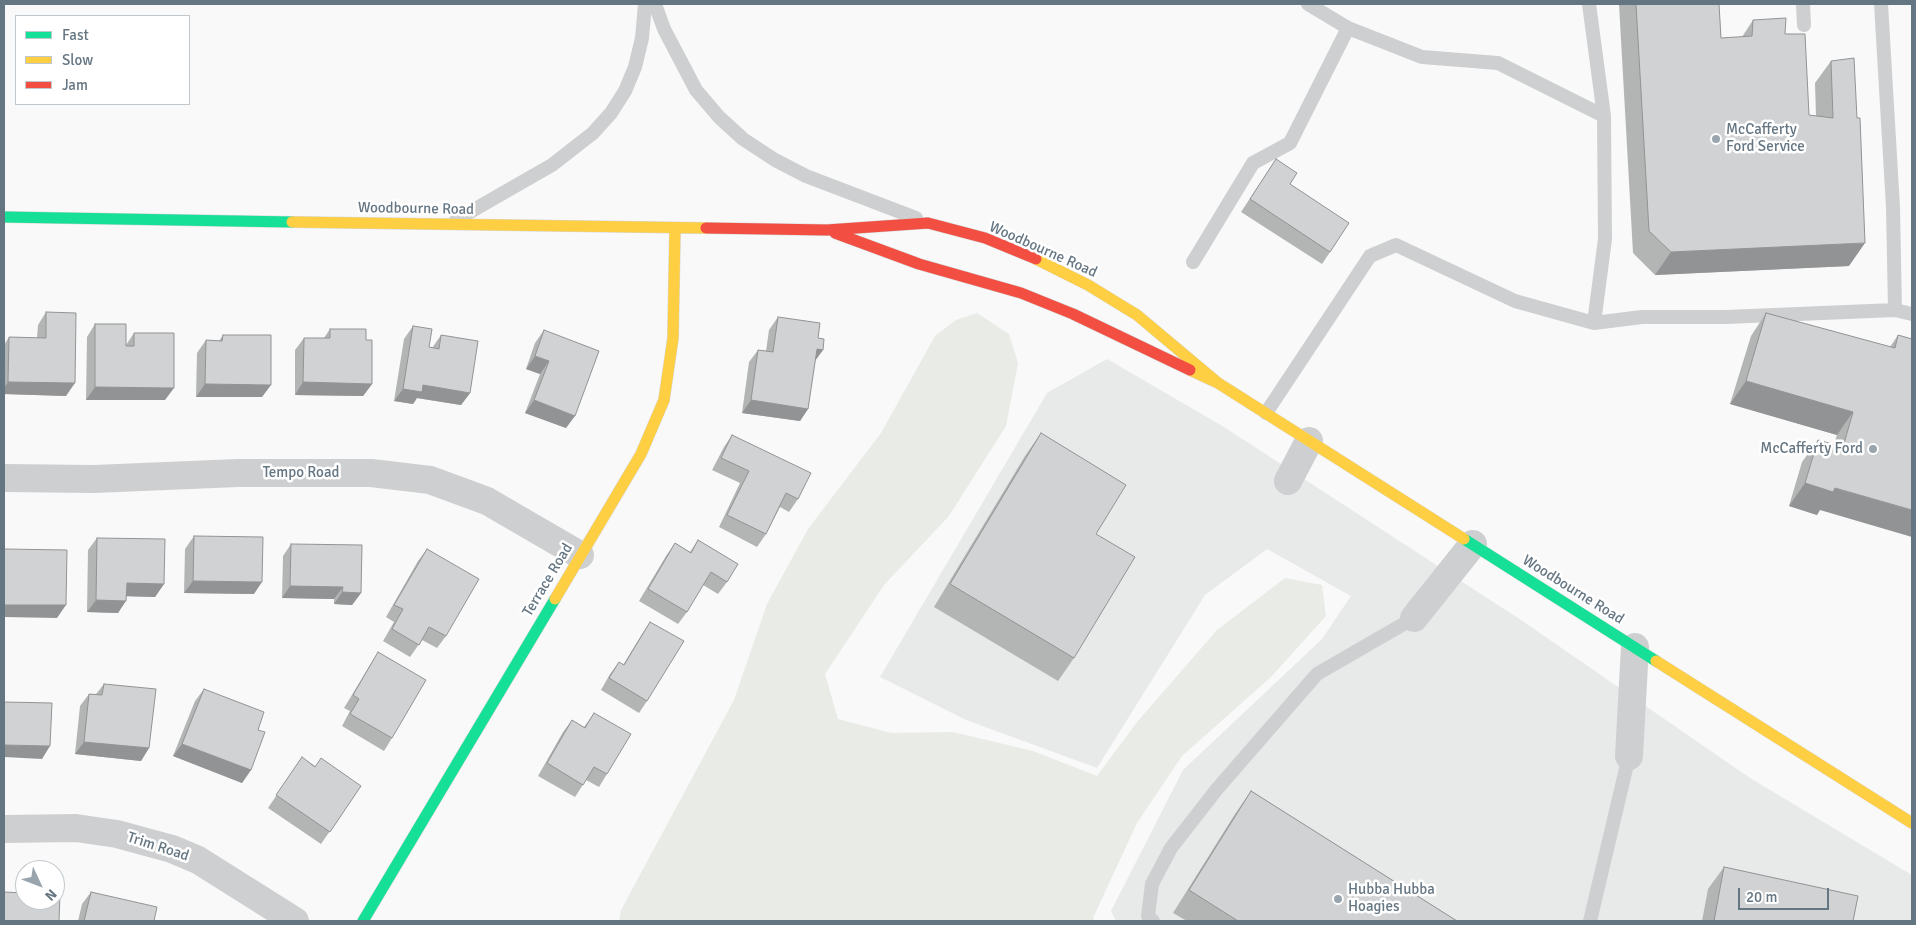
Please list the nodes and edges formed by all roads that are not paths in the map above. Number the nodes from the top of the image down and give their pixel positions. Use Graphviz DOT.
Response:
graph roads {
  1 [pos="646,4"];
  2 [pos="655,4"];
  3 [pos="1308,4"];
  4 [pos="1589,4"];
  5 [pos="1803,4"];
  6 [pos="1881,4"];
  7 [pos="1804,25"];
  8 [pos="1348,28"];
  9 [pos="1604,116"];
  10 [pos="4,217"];
  11 [pos="928,223"];
  12 [pos="449,224"];
  13 [pos="675,228"];
  14 [pos="827,230"];
  15 [pos="1193,262"];
  16 [pos="1896,310"];
  17 [pos="1912,314"];
  18 [pos="1594,323"];
  19 [pos="1218,383"];
  20 [pos="1266,413"];
  21 [pos="1309,441"];
  22 [pos="4,478"];
  23 [pos="1288,481"];
  24 [pos="1472,544"];
  25 [pos="580,555"];
  26 [pos="1414,618"];
  27 [pos="1636,647"];
  28 [pos="1629,756"];
  29 [pos="1912,823"];
  30 [pos="4,828"];
  31 [pos="295,921"];
  32 [pos="363,921"];
  33 [pos="1153,921"];
  34 [pos="1590,921"];
  1 -- 12 [label="lane"];
  2 -- 11 [label="lane"];
  3 -- 8 [label="lane"];
  4 -- 9 [label="lane"];
  5 -- 7 [label="lane"];
  6 -- 16 [label="lane"];
  8 -- 9 [label="lane"];
  8 -- 15 [label="lane"];
  9 -- 18 [label="lane"];
  10 -- 12 [label="main road, Woodbourne Road"];
  11 -- 14 [label="main road, Woodbourne Road"];
  11 -- 19 [label="main road, Woodbourne Road"];
  12 -- 13 [label="main road, Woodbourne Road"];
  13 -- 14 [label="main road, Woodbourne Road"];
  13 -- 25 [label="main road, Terrace Road"];
  14 -- 19 [label="main road, Woodbourne Road"];
  16 -- 17 [label="lane"];
  16 -- 18 [label="lane"];
  18 -- 20 [label="lane"];
  19 -- 20 [label="main road, Woodbourne Road"];
  20 -- 21 [label="main road, Woodbourne Road"];
  21 -- 23 [label="street"];
  21 -- 24 [label="main road, Woodbourne Road"];
  22 -- 25 [label="street, Tempo Road"];
  24 -- 26 [label="street"];
  24 -- 27 [label="main road, Woodbourne Road"];
  25 -- 32 [label="main road, Terrace Road"];
  26 -- 33 [label="lane"];
  27 -- 28 [label="street"];
  27 -- 29 [label="main road, Woodbourne Road"];
  28 -- 34 [label="lane"];
  30 -- 31 [label="street, Trim Road"];
}
